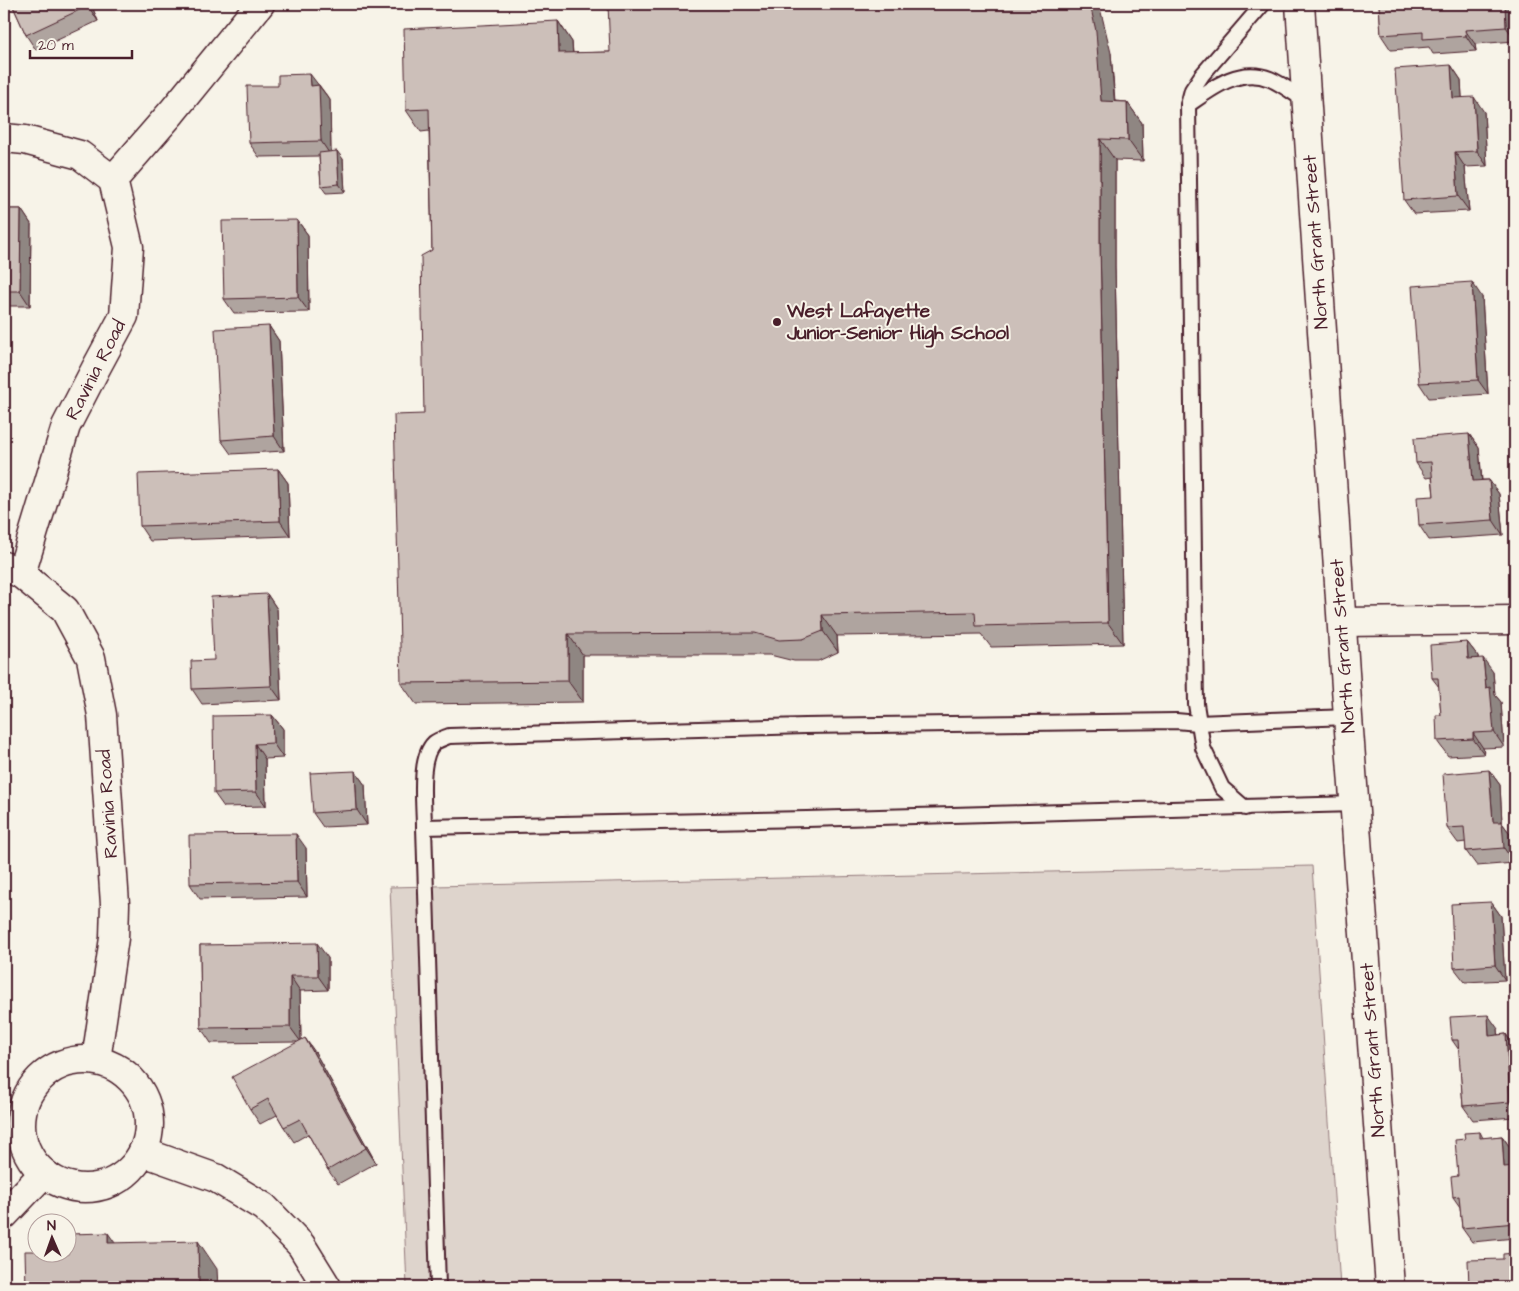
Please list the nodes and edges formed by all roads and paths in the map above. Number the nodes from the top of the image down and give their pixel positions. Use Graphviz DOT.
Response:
graph roads {
  1 [pos="260,4"];
  2 [pos="1263,4"];
  3 [pos="1300,4"];
  4 [pos="1307,102"];
  5 [pos="1188,105"];
  6 [pos="4,138"];
  7 [pos="113,180"];
  8 [pos="12,570"];
  9 [pos="1515,620"];
  10 [pos="1342,622"];
  11 [pos="1348,717"];
  12 [pos="1198,722"];
  13 [pos="1355,804"];
  14 [pos="1245,808"];
  15 [pos="424,827"];
  16 [pos="96,1060"];
  17 [pos="12,1125"];
  18 [pos="143,1152"];
  19 [pos="44,1174"];
  20 [pos="4,1215"];
  21 [pos="327,1287"];
  22 [pos="438,1287"];
  23 [pos="1390,1287"];
  1 -- 7 [label="street"];
  2 -- 5 [label="lane"];
  3 -- 4 [label="street, North Grant Street"];
  4 -- 5 [label="lane"];
  4 -- 10 [label="street, North Grant Street"];
  5 -- 12 [label="lane"];
  6 -- 7 [label="street"];
  7 -- 8 [label="street, Ravinia Road"];
  8 -- 16 [label="street, Ravinia Road"];
  9 -- 10 [label="street"];
  10 -- 11 [label="street, North Grant Street"];
  11 -- 12 [label="lane"];
  11 -- 13 [label="street, North Grant Street"];
  12 -- 14 [label="lane"];
  12 -- 15 [label="lane"];
  13 -- 14 [label="lane"];
  13 -- 23 [label="street, North Grant Street"];
  14 -- 15 [label="lane"];
  15 -- 22 [label="lane"];
  16 -- 17 [label="street"];
  16 -- 18 [label="street"];
  17 -- 19 [label="street"];
  18 -- 19 [label="street"];
  18 -- 21 [label="street"];
  19 -- 20 [label="street"];
}
